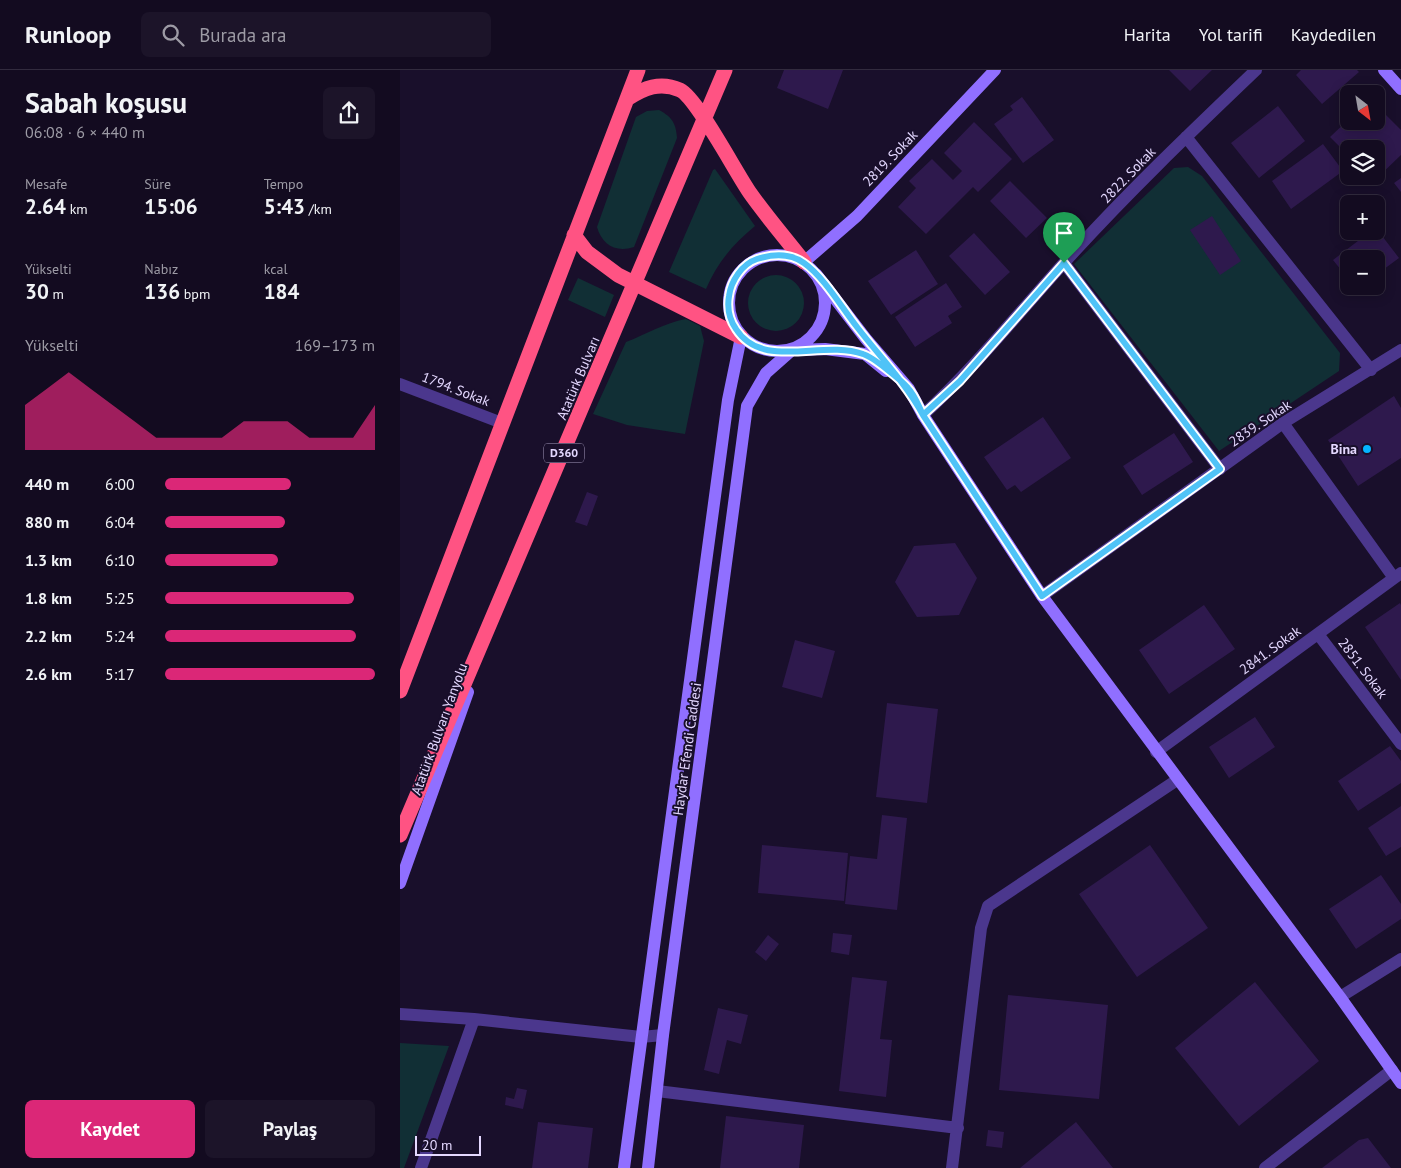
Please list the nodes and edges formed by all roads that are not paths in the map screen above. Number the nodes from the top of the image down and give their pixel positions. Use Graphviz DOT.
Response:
graph roads {
  1 [pos="638,70"];
  2 [pos="725,70"];
  3 [pos="995,70"];
  4 [pos="1256,70"];
  5 [pos="1384,70"];
  6 [pos="1401,89"];
  7 [pos="627,99"];
  8 [pos="704,120"];
  9 [pos="1186,137"];
  10 [pos="574,235"];
  11 [pos="804,262"];
  12 [pos="1064,263"];
  13 [pos="816,274"];
  14 [pos="636,283"];
  15 [pos="741,337"];
  16 [pos="792,350"];
  17 [pos="1401,350"];
  18 [pos="1371,370"];
  19 [pos="400,384"];
  20 [pos="909,389"];
  21 [pos="923,415"];
  22 [pos="502,423"];
  23 [pos="1283,423"];
  24 [pos="1220,469"];
  25 [pos="1397,576"];
  26 [pos="438,589"];
  27 [pos="1042,596"];
  28 [pos="496,613"];
  29 [pos="1318,634"];
  30 [pos="400,672"];
  31 [pos="400,691"];
  32 [pos="1401,744"];
  33 [pos="1156,752"];
  34 [pos="1177,780"];
  35 [pos="400,835"];
  36 [pos="400,883"];
  37 [pos="1401,959"];
  38 [pos="1340,997"];
  39 [pos="400,1014"];
  40 [pos="474,1019"];
  41 [pos="663,1036"];
  42 [pos="641,1037"];
  43 [pos="1392,1070"];
  44 [pos="1401,1083"];
  45 [pos="657,1091"];
  46 [pos="958,1128"];
  47 [pos="421,1168"];
  48 [pos="624,1168"];
  49 [pos="648,1168"];
  50 [pos="952,1168"];
  51 [pos="1265,1168"];
  1 -- 7 [label="highway"];
  2 -- 8 [label="highway, Atatürk Bulvarı / D360"];
  3 -- 11 [label="main road, 2819. Sokak"];
  4 -- 9 [label="street, 2822. Sokak"];
  5 -- 6 [label="main road"];
  7 -- 8 [label="highway"];
  7 -- 10 [label="highway"];
  8 -- 11 [label="highway"];
  8 -- 14 [label="highway, Atatürk Bulvarı / D360"];
  9 -- 12 [label="street, 2822. Sokak"];
  9 -- 18 [label="street"];
  10 -- 14 [label="highway"];
  10 -- 22 [label="highway"];
  11 -- 13 [label="main road"];
  11 -- 15 [label="main road"];
  12 -- 21 [label="street, 2822. Sokak"];
  12 -- 24 [label="street"];
  13 -- 16 [label="main road"];
  13 -- 20 [label="main road"];
  14 -- 15 [label="highway"];
  14 -- 28 [label="highway, Atatürk Bulvarı / D360"];
  15 -- 16 [label="main road"];
  15 -- 42 [label="main road, Haydar Efendi Caddesi"];
  16 -- 20 [label="main road"];
  16 -- 41 [label="main road, Haydar Efendi Caddesi"];
  17 -- 18 [label="street, 2839. Sokak"];
  18 -- 23 [label="street, 2839. Sokak"];
  19 -- 22 [label="street, 1794. Sokak"];
  20 -- 21 [label="main road"];
  21 -- 27 [label="main road"];
  22 -- 26 [label="highway"];
  23 -- 24 [label="street, 2839. Sokak"];
  23 -- 25 [label="street"];
  24 -- 27 [label="street, 2839. Sokak"];
  25 -- 29 [label="street, 2841. Sokak"];
  26 -- 30 [label="main road"];
  26 -- 31 [label="highway"];
  27 -- 33 [label="main road"];
  28 -- 35 [label="highway, Atatürk Bulvarı / D360"];
  28 -- 36 [label="main road, Atatürk Bulvarı Yanyolu"];
  29 -- 32 [label="street, 2851. Sokak"];
  29 -- 33 [label="street, 2841. Sokak"];
  33 -- 34 [label="main road"];
  34 -- 38 [label="main road"];
  34 -- 46 [label="street"];
  37 -- 38 [label="street"];
  38 -- 43 [label="main road"];
  39 -- 40 [label="street"];
  40 -- 42 [label="street"];
  40 -- 47 [label="street"];
  41 -- 42 [label="street"];
  41 -- 45 [label="main road, Haydar Efendi Caddesi"];
  42 -- 48 [label="main road, Haydar Efendi Caddesi"];
  43 -- 44 [label="main road"];
  43 -- 51 [label="street"];
  45 -- 46 [label="street"];
  45 -- 49 [label="main road, Haydar Efendi Caddesi"];
  46 -- 50 [label="street"];
}
